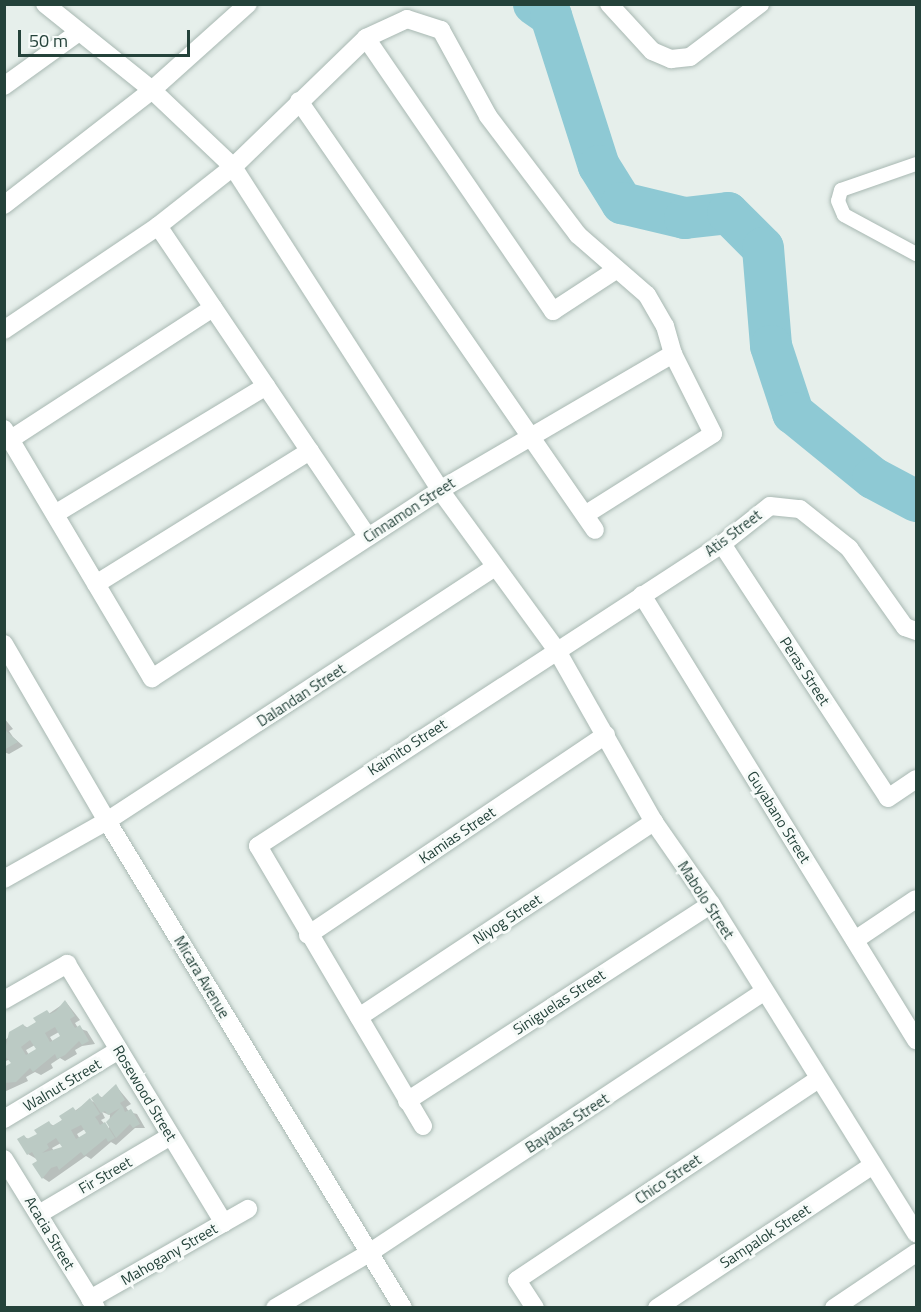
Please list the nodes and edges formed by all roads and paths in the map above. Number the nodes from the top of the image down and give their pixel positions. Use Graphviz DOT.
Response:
graph roads {
  1 [pos="45,4"];
  2 [pos="248,4"];
  3 [pos="609,4"];
  4 [pos="753,7"];
  5 [pos="79,32"];
  6 [pos="366,38"];
  7 [pos="4,86"];
  8 [pos="152,90"];
  9 [pos="299,101"];
  10 [pos="916,164"];
  11 [pos="233,167"];
  12 [pos="4,205"];
  13 [pos="158,226"];
  14 [pos="916,254"];
  15 [pos="616,270"];
  16 [pos="213,308"];
  17 [pos="4,330"];
  18 [pos="673,354"];
  19 [pos="266,386"];
  20 [pos="8,434"];
  21 [pos="531,437"];
  22 [pos="310,451"];
  23 [pos="440,490"];
  24 [pos="55,514"];
  25 [pos="368,537"];
  26 [pos="722,544"];
  27 [pos="494,568"];
  28 [pos="96,584"];
  29 [pos="642,595"];
  30 [pos="916,631"];
  31 [pos="4,644"];
  32 [pos="556,649"];
  33 [pos="606,735"];
  34 [pos="916,779"];
  35 [pos="107,821"];
  36 [pos="654,822"];
  37 [pos="4,879"];
  38 [pos="916,899"];
  39 [pos="711,904"];
  40 [pos="308,935"];
  41 [pos="855,940"];
  42 [pos="764,993"];
  43 [pos="4,1000"];
  44 [pos="359,1017"];
  45 [pos="912,1021"];
  46 [pos="916,1040"];
  47 [pos="119,1050"];
  48 [pos="818,1079"];
  49 [pos="407,1101"];
  50 [pos="4,1119"];
  51 [pos="423,1126"];
  52 [pos="171,1136"];
  53 [pos="4,1159"];
  54 [pos="873,1165"];
  55 [pos="248,1209"];
  56 [pos="39,1214"];
  57 [pos="224,1223"];
  58 [pos="916,1233"];
  59 [pos="369,1252"];
  60 [pos="916,1253"];
  61 [pos="93,1303"];
  62 [pos="275,1308"];
  63 [pos="404,1308"];
  64 [pos="535,1308"];
  65 [pos="657,1308"];
  66 [pos="834,1308"];
  1 -- 5 [label="street, Mabolo Street"];
  2 -- 8 [label="street"];
  3 -- 4 [label="street"];
  5 -- 7 [label="street"];
  5 -- 8 [label="street, Mabolo Street"];
  6 -- 9 [label="street"];
  6 -- 15 [label="street"];
  6 -- 15 [label="street"];
  8 -- 11 [label="street, Mabolo Street"];
  8 -- 12 [label="street"];
  9 -- 11 [label="street"];
  9 -- 21 [label="street"];
  10 -- 14 [label="lane"];
  11 -- 13 [label="street"];
  11 -- 23 [label="street, Mabolo Street"];
  13 -- 16 [label="street"];
  13 -- 17 [label="street"];
  15 -- 18 [label="street"];
  16 -- 19 [label="street"];
  16 -- 20 [label="street"];
  18 -- 21 [label="street, Cinnamon Street"];
  18 -- 21 [label="street"];
  19 -- 22 [label="street"];
  19 -- 24 [label="street"];
  20 -- 24 [label="street"];
  21 -- 23 [label="street, Cinnamon Street"];
  22 -- 25 [label="street"];
  22 -- 28 [label="street"];
  23 -- 25 [label="street, Cinnamon Street"];
  23 -- 27 [label="street, Mabolo Street"];
  24 -- 28 [label="street"];
  25 -- 28 [label="street, Cinnamon Street"];
  26 -- 29 [label="street, Atis Street"];
  26 -- 30 [label="street, Atis Street"];
  26 -- 34 [label="street, Peras Street"];
  27 -- 32 [label="street, Mabolo Street"];
  27 -- 35 [label="street, Dalandan Street"];
  29 -- 32 [label="street, Atis Street"];
  29 -- 41 [label="street, Guyabano Street"];
  31 -- 35 [label="street, Micara Avenue"];
  32 -- 33 [label="street, Mabolo Street"];
  32 -- 40 [label="street, Kaimito Street"];
  33 -- 36 [label="street, Mabolo Street"];
  33 -- 40 [label="street, Kamias Street"];
  35 -- 37 [label="street, Dalandan Street"];
  35 -- 59 [label="street, Micara Avenue"];
  36 -- 39 [label="street, Mabolo Street"];
  36 -- 44 [label="street, Niyog Street"];
  38 -- 41 [label="street"];
  39 -- 42 [label="street, Mabolo Street"];
  39 -- 49 [label="street, Siniguelas Street"];
  40 -- 44 [label="street"];
  41 -- 45 [label="street, Guyabano Street"];
  42 -- 48 [label="street, Mabolo Street"];
  42 -- 59 [label="street, Bayabas Street"];
  43 -- 47 [label="street, Rosewood Street"];
  44 -- 49 [label="street"];
  45 -- 46 [label="street, Guyabano Street"];
  47 -- 50 [label="street, Walnut Street"];
  47 -- 52 [label="street, Rosewood Street"];
  48 -- 54 [label="street, Mabolo Street"];
  48 -- 64 [label="street, Chico Street"];
  49 -- 51 [label="street"];
  52 -- 56 [label="street, Fir Street"];
  52 -- 57 [label="street, Rosewood Street"];
  53 -- 56 [label="street, Acacia Street"];
  54 -- 58 [label="street, Mabolo Street"];
  54 -- 65 [label="street, Sampalok Street"];
  55 -- 57 [label="street, Mahogany Street"];
  56 -- 61 [label="street, Acacia Street"];
  57 -- 61 [label="street, Mahogany Street"];
  59 -- 62 [label="street, Bayabas Street"];
  59 -- 63 [label="street, Micara Avenue"];
  60 -- 66 [label="street"];
}
